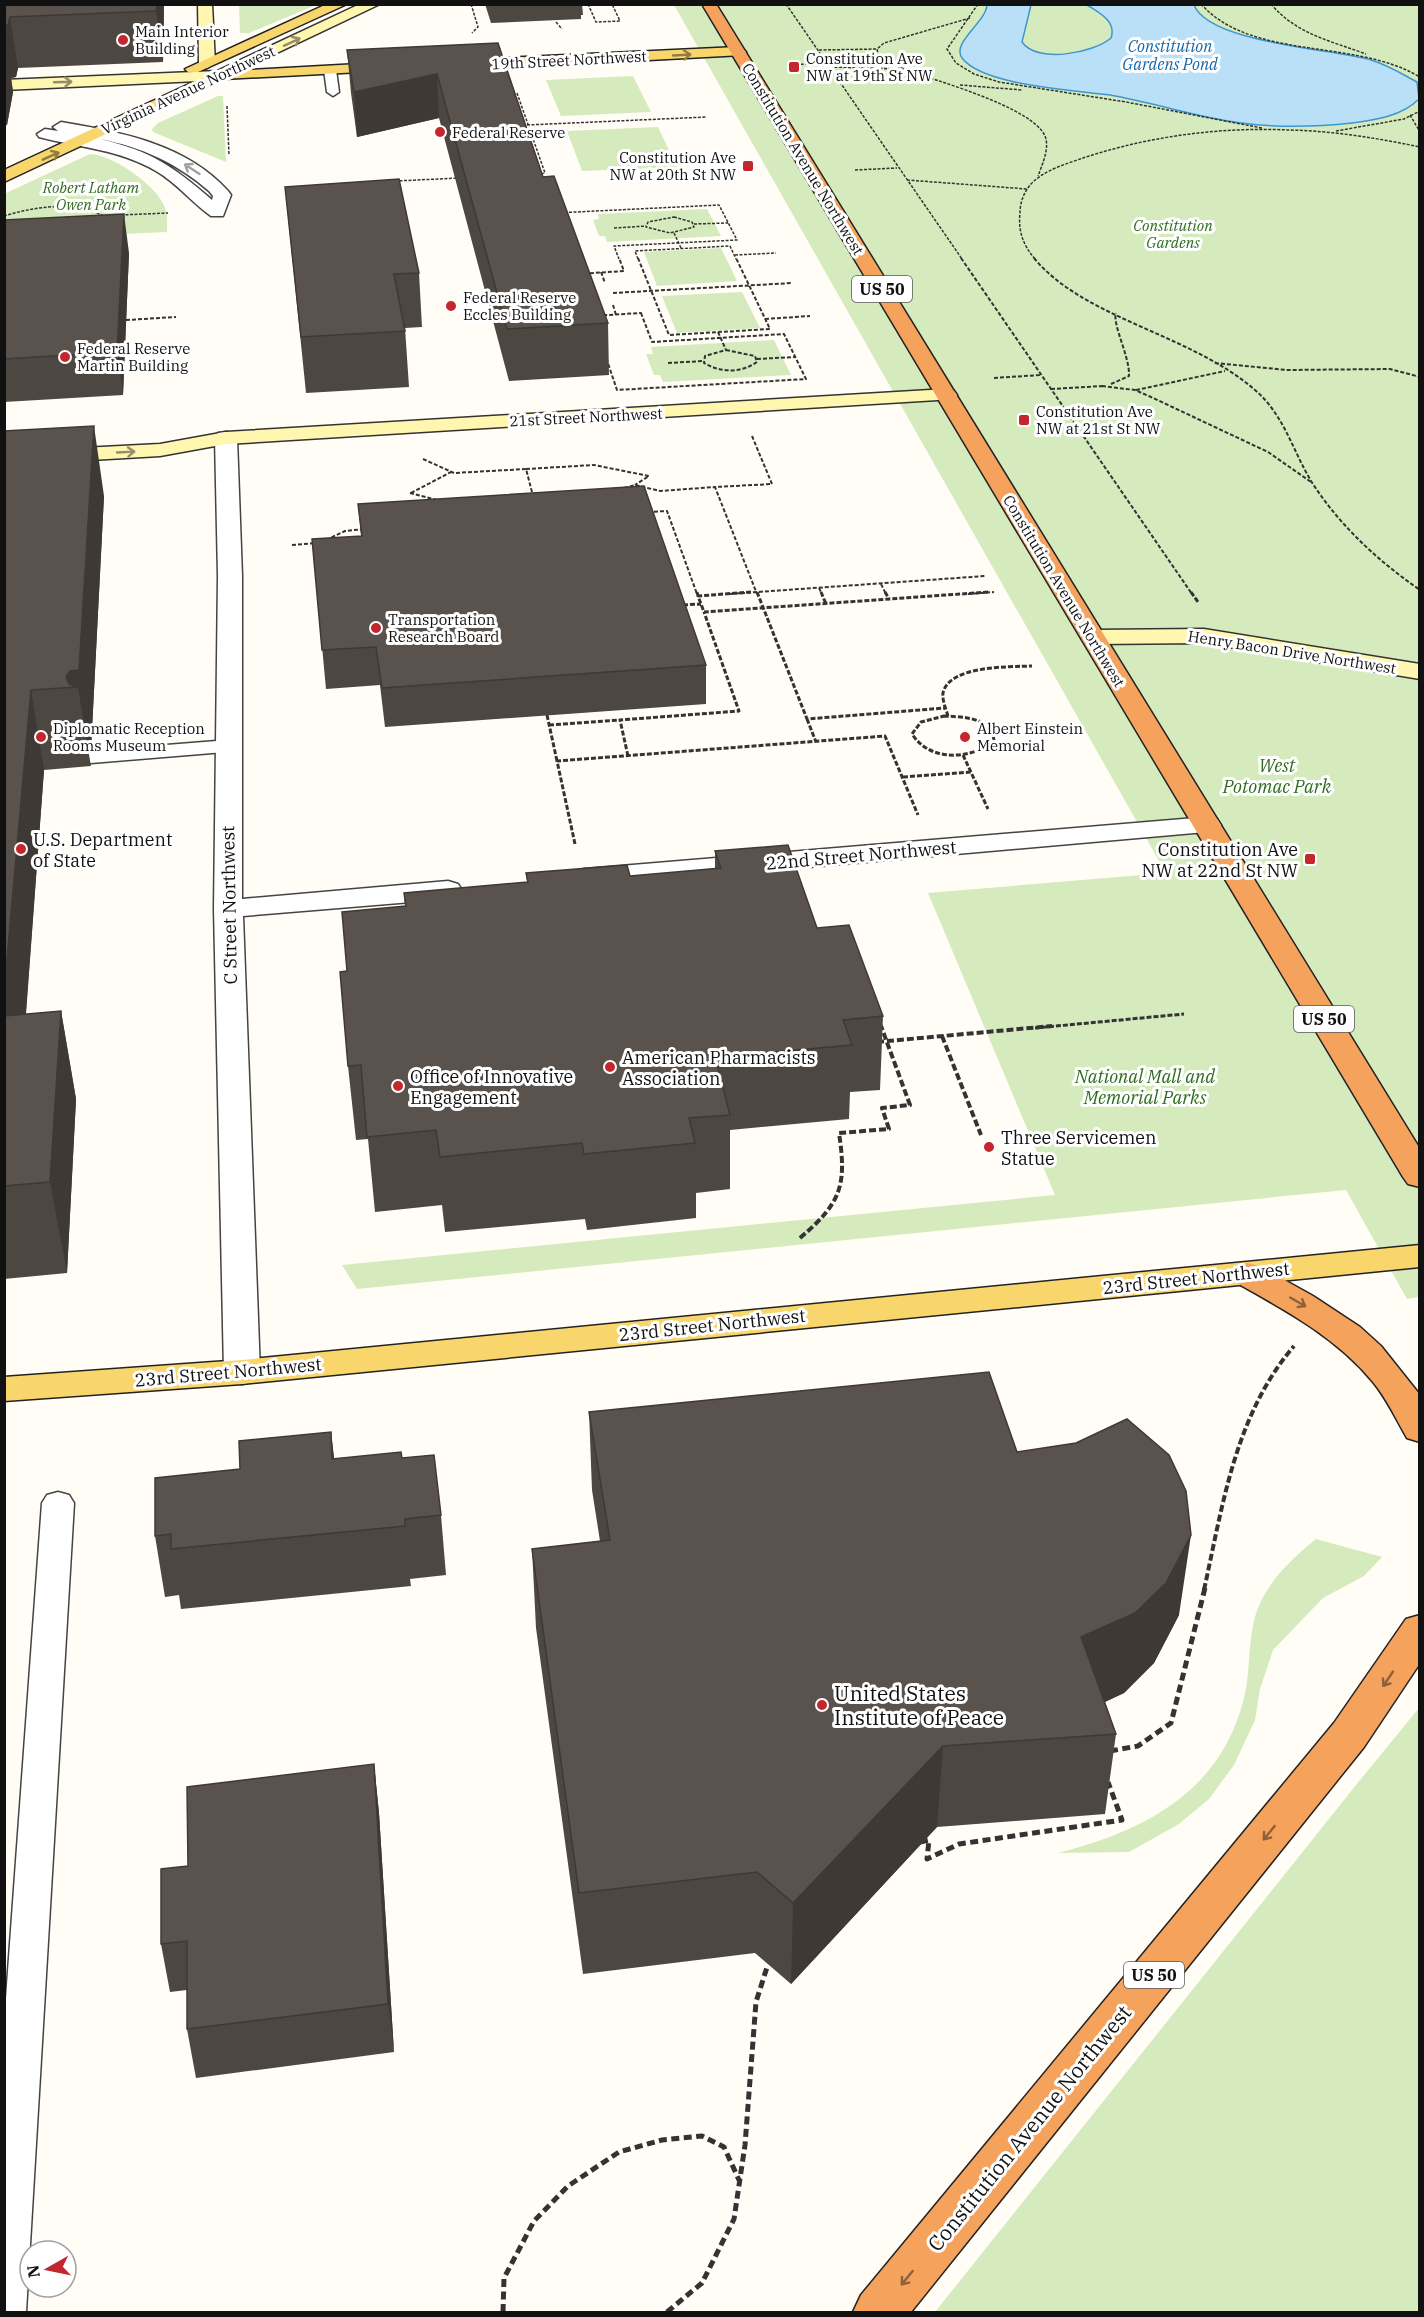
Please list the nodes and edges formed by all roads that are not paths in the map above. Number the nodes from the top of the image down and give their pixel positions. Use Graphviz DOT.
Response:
graph roads {
  1 [pos="205,4"];
  2 [pos="340,4"];
  3 [pos="373,4"];
  4 [pos="709,4"];
  5 [pos="738,52"];
  6 [pos="207,63"];
  7 [pos="443,65"];
  8 [pos="409,67"];
  9 [pos="330,70"];
  10 [pos="220,75"];
  11 [pos="174,77"];
  12 [pos="4,85"];
  13 [pos="333,92"];
  14 [pos="129,97"];
  15 [pos="86,116"];
  16 [pos="61,127"];
  17 [pos="45,134"];
  18 [pos="91,136"];
  19 [pos="28,142"];
  20 [pos="4,177"];
  21 [pos="947,395"];
  22 [pos="226,438"];
  23 [pos="4,441"];
  24 [pos="4,459"];
  25 [pos="1093,637"];
  26 [pos="1419,672"];
  27 [pos="229,746"];
  28 [pos="91,757"];
  29 [pos="1207,825"];
  30 [pos="553,881"];
  31 [pos="471,888"];
  32 [pos="228,909"];
  33 [pos="1419,1177"];
  34 [pos="1419,1257"];
  35 [pos="1247,1274"];
  36 [pos="242,1372"];
  37 [pos="4,1389"];
  38 [pos="1419,1429"];
  39 [pos="58,1503"];
  40 [pos="1419,1630"];
  41 [pos="12,2091"];
  42 [pos="5,2313"];
  43 [pos="879,2313"];
  1 -- 6 [label="street"];
  2 -- 6 [label="main road, Virginia Avenue Northwest"];
  10 -- 3 [label="street, Virginia Avenue Northwest, one-way"];
  4 -- 5 [label="highway, Constitution Avenue Northwest / US 50"];
  7 -- 5 [label="main road, 19th Street Northwest, one-way"];
  5 -- 21 [label="highway, Constitution Avenue Northwest / US 50"];
  6 -- 11 [label="main road, Virginia Avenue Northwest"];
  8 -- 9 [label="main road"];
  9 -- 10 [label="main road"];
  9 -- 13 [label="lane"];
  10 -- 11 [label="street"];
  10 -- 18 [label="main road, Virginia Avenue Northwest"];
  12 -- 11 [label="street, one-way"];
  11 -- 14 [label="main road, Virginia Avenue Northwest"];
  15 -- 16 [label="main road, Virginia Avenue Northwest"];
  16 -- 17 [label="main road, Virginia Avenue Northwest"];
  16 -- 18 [label="street"];
  17 -- 18 [label="street"];
  17 -- 19 [label="main road, Virginia Avenue Northwest"];
  18 -- 18 [label="street, one-way"];
  20 -- 18 [label="main road, Virginia Avenue Northwest, one-way"];
  21 -- 22 [label="street, 21st Street Northwest"];
  21 -- 25 [label="highway, Constitution Avenue Northwest / US 50"];
  22 -- 23 [label="street, 21st Street Northwest"];
  24 -- 22 [label="street, 21st Street Northwest, one-way"];
  22 -- 27 [label="street, C Street Northwest"];
  25 -- 26 [label="street, Henry Bacon Drive Northwest"];
  25 -- 29 [label="highway, Constitution Avenue Northwest / US 50"];
  27 -- 28 [label="lane"];
  27 -- 32 [label="street, C Street Northwest"];
  29 -- 30 [label="street, 22nd Street Northwest"];
  29 -- 33 [label="highway, Constitution Avenue Northwest / US 50"];
  31 -- 32 [label="street"];
  32 -- 36 [label="street, C Street Northwest"];
  34 -- 35 [label="main road, 23rd Street Northwest"];
  35 -- 36 [label="main road, 23rd Street Northwest"];
  35 -- 38 [label="highway, one-way"];
  36 -- 37 [label="main road, 23rd Street Northwest"];
  39 -- 41 [label="lane"];
  40 -- 43 [label="highway, Constitution Avenue Northwest / US 50, one-way"];
  41 -- 42 [label="lane"];
}
